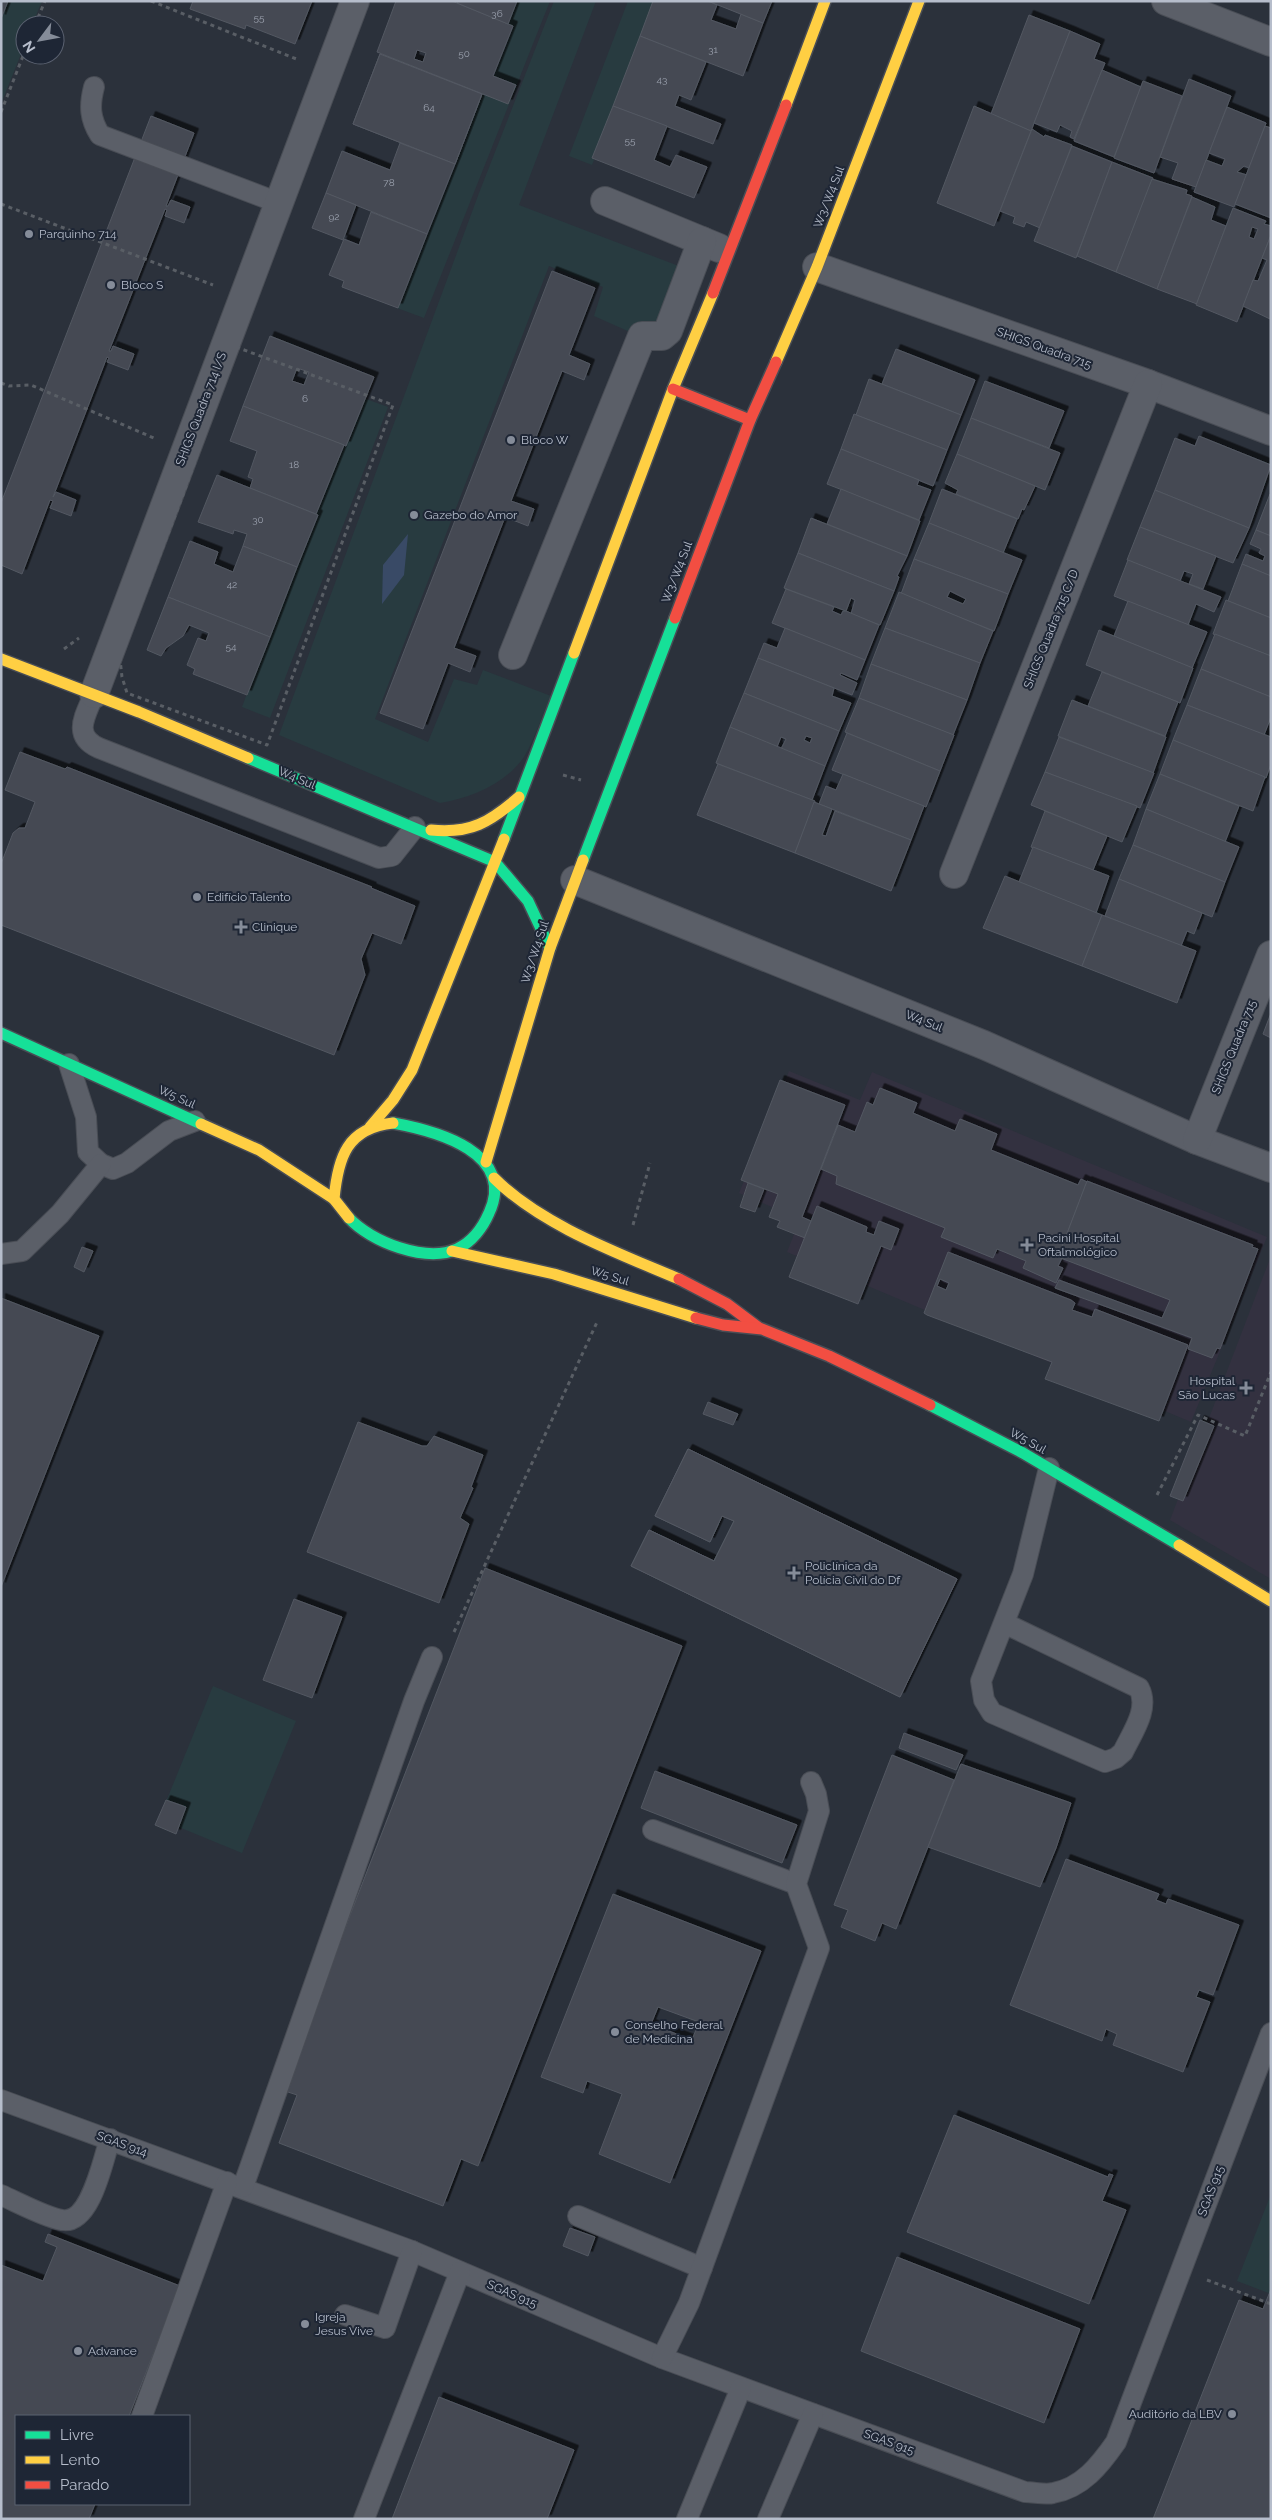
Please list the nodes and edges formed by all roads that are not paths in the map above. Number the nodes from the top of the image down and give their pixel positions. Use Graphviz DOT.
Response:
graph roads {
  1 [pos="355,1"];
  2 [pos="825,1"];
  3 [pos="919,1"];
  4 [pos="1166,1"];
  5 [pos="1271,42"];
  6 [pos="94,87"];
  7 [pos="605,201"];
  8 [pos="279,203"];
  9 [pos="702,240"];
  10 [pos="730,252"];
  11 [pos="817,267"];
  12 [pos="1148,384"];
  13 [pos="673,390"];
  14 [pos="750,420"];
  15 [pos="1271,430"];
  16 [pos="513,655"];
  17 [pos="1,659"];
  18 [pos="94,694"];
  19 [pos="520,796"];
  20 [pos="416,827"];
  21 [pos="495,862"];
  22 [pos="954,874"];
  23 [pos="576,880"];
  24 [pos="550,948"];
  25 [pos="1271,955"];
  26 [pos="1,1033"];
  27 [pos="69,1064"];
  28 [pos="194,1121"];
  29 [pos="370,1127"];
  30 [pos="1197,1140"];
  31 [pos="486,1162"];
  32 [pos="101,1164"];
  33 [pos="1271,1168"];
  34 [pos="494,1178"];
  35 [pos="334,1199"];
  36 [pos="452,1251"];
  37 [pos="1,1254"];
  38 [pos="759,1328"];
  39 [pos="1049,1468"];
  40 [pos="1271,1600"];
  41 [pos="1004,1623"];
  42 [pos="432,1656"];
  43 [pos="811,1782"];
  44 [pos="653,1830"];
  45 [pos="796,1884"];
  46 [pos="1271,2033"];
  47 [pos="1,2100"];
  48 [pos="110,2139"];
  49 [pos="235,2184"];
  50 [pos="1,2195"];
  51 [pos="578,2216"];
  52 [pos="412,2251"];
  53 [pos="702,2268"];
  54 [pos="460,2272"];
  55 [pos="345,2315"];
  56 [pos="662,2358"];
  57 [pos="741,2388"];
  58 [pos="813,2414"];
  59 [pos="142,2415"];
  60 [pos="364,2519"];
  61 [pos="687,2519"];
  62 [pos="768,2519"];
  1 -- 8 [label="street, SHIGS Quadra 714 I/S"];
  2 -- 10 [label="main road"];
  3 -- 11 [label="main road, W3/W4 Sul"];
  4 -- 5 [label="street"];
  6 -- 8 [label="lane"];
  7 -- 9 [label="street"];
  8 -- 18 [label="street, SHIGS Quadra 714 I/S"];
  9 -- 10 [label="street"];
  9 -- 16 [label="street"];
  10 -- 13 [label="main road"];
  11 -- 12 [label="street, SHIGS Quadra 715"];
  11 -- 14 [label="main road, W3/W4 Sul"];
  12 -- 15 [label="street, SHIGS Quadra 715"];
  12 -- 22 [label="street, SHIGS Quadra 715 C/D"];
  13 -- 14 [label="main road"];
  13 -- 19 [label="main road"];
  14 -- 23 [label="main road, W3/W4 Sul"];
  17 -- 18 [label="main road, W4 Sul"];
  18 -- 20 [label="main road, W4 Sul"];
  18 -- 20 [label="lane"];
  19 -- 20 [label="main road"];
  19 -- 21 [label="main road"];
  20 -- 21 [label="main road, W4 Sul"];
  21 -- 24 [label="main road, W4 Sul"];
  21 -- 29 [label="main road"];
  23 -- 24 [label="main road, W3/W4 Sul"];
  23 -- 30 [label="street, W4 Sul"];
  24 -- 31 [label="main road, W3/W4 Sul"];
  25 -- 30 [label="street, SHIGS Quadra 715"];
  26 -- 27 [label="main road, W5 Sul"];
  27 -- 28 [label="main road, W5 Sul"];
  27 -- 32 [label="lane"];
  28 -- 32 [label="lane"];
  28 -- 35 [label="main road, W5 Sul"];
  29 -- 31 [label="main road"];
  29 -- 35 [label="main road"];
  30 -- 33 [label="street, W4 Sul"];
  31 -- 34 [label="main road"];
  32 -- 37 [label="lane"];
  34 -- 36 [label="main road"];
  34 -- 38 [label="main road, W5 Sul"];
  35 -- 36 [label="main road"];
  36 -- 38 [label="main road, W5 Sul"];
  38 -- 39 [label="main road, W5 Sul"];
  39 -- 40 [label="main road, W5 Sul"];
  39 -- 41 [label="lane"];
  41 -- 41 [label="lane"];
  42 -- 49 [label="lane"];
  43 -- 45 [label="lane"];
  44 -- 45 [label="lane"];
  45 -- 53 [label="lane"];
  46 -- 58 [label="lane, SGAS 915"];
  47 -- 48 [label="lane, SGAS 914"];
  48 -- 49 [label="lane, SGAS 914"];
  48 -- 50 [label="lane"];
  49 -- 52 [label="lane, SGAS 915"];
  49 -- 59 [label="lane"];
  51 -- 53 [label="lane"];
  52 -- 54 [label="lane, SGAS 915"];
  52 -- 55 [label="lane"];
  53 -- 56 [label="lane"];
  54 -- 56 [label="lane, SGAS 915"];
  54 -- 60 [label="lane"];
  56 -- 57 [label="lane, SGAS 915"];
  57 -- 58 [label="lane, SGAS 915"];
  57 -- 61 [label="lane"];
  58 -- 62 [label="lane"];
}
